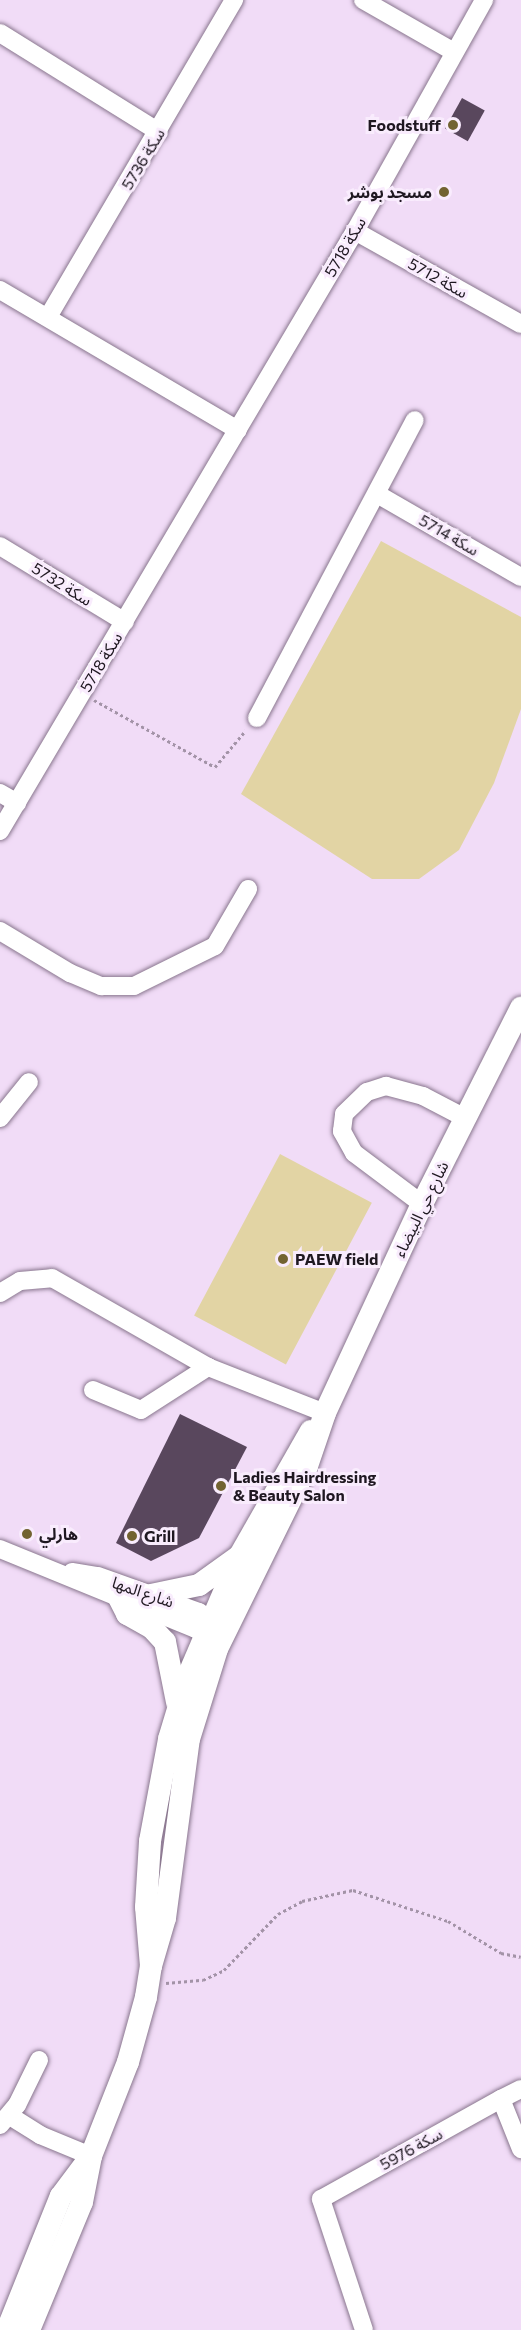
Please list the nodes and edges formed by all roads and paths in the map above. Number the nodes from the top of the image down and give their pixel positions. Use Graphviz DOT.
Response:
graph roads {
  1 [pos="234,0"];
  2 [pos="363,0"];
  3 [pos="484,0"];
  4 [pos="0,33"];
  5 [pos="454,52"];
  6 [pos="159,132"];
  7 [pos="355,231"];
  8 [pos="0,290"];
  9 [pos="48,317"];
  10 [pos="521,324"];
  11 [pos="416,420"];
  12 [pos="238,430"];
  13 [pos="377,494"];
  14 [pos="0,546"];
  15 [pos="521,577"];
  16 [pos="125,622"];
  17 [pos="82,694"];
  18 [pos="257,718"];
  19 [pos="0,793"];
  20 [pos="17,803"];
  21 [pos="0,831"];
  22 [pos="248,889"];
  23 [pos="0,931"];
  24 [pos="521,1008"];
  25 [pos="29,1082"];
  26 [pos="0,1118"];
  27 [pos="465,1118"];
  28 [pos="422,1204"];
  29 [pos="0,1293"];
  30 [pos="208,1367"];
  31 [pos="93,1390"];
  32 [pos="325,1413"];
  33 [pos="0,1549"];
  34 [pos="239,1557"];
  35 [pos="64,1572"];
  36 [pos="151,1595"];
  37 [pos="119,1598"];
  38 [pos="215,1630"];
  39 [pos="178,1707"];
  40 [pos="521,1957"];
  41 [pos="149,1974"];
  42 [pos="39,2060"];
  43 [pos="521,2089"];
  44 [pos="501,2099"];
  45 [pos="5,2120"];
  46 [pos="521,2148"];
  47 [pos="91,2156"];
  48 [pos="7,2330"];
  49 [pos="29,2330"];
  50 [pos="364,2330"];
  1 -- 6 [label="street, سكة 5736"];
  2 -- 5 [label="street"];
  3 -- 5 [label="street, سكة 5718"];
  4 -- 6 [label="street"];
  5 -- 7 [label="street, سكة 5718"];
  6 -- 9 [label="street, سكة 5736"];
  7 -- 10 [label="street, سكة 5712"];
  7 -- 12 [label="street, سكة 5718"];
  8 -- 9 [label="street"];
  9 -- 12 [label="street"];
  11 -- 13 [label="street"];
  12 -- 16 [label="street, سكة 5718"];
  13 -- 15 [label="street, سكة 5714"];
  13 -- 18 [label="street"];
  14 -- 16 [label="street, سكة 5732"];
  16 -- 17 [label="street, سكة 5718"];
  17 -- 18 [label="path"];
  17 -- 20 [label="street, سكة 5718"];
  19 -- 20 [label="street"];
  20 -- 21 [label="street, سكة 5718"];
  22 -- 23 [label="street"];
  24 -- 27 [label="main road, شارع حي البيضاء"];
  25 -- 26 [label="street"];
  27 -- 28 [label="main road, شارع حي البيضاء"];
  27 -- 28 [label="street"];
  28 -- 32 [label="main road, شارع حي البيضاء"];
  29 -- 30 [label="street"];
  30 -- 31 [label="street"];
  30 -- 32 [label="street"];
  32 -- 34 [label="main road"];
  32 -- 38 [label="main road"];
  33 -- 35 [label="street, شارع المها"];
  34 -- 36 [label="main road"];
  34 -- 38 [label="main road"];
  35 -- 36 [label="street, شارع المها"];
  35 -- 37 [label="street, شارع المها"];
  36 -- 38 [label="street, شارع المها"];
  37 -- 38 [label="street, شارع المها"];
  37 -- 39 [label="main road"];
  38 -- 39 [label="main road"];
  38 -- 41 [label="main road"];
  39 -- 41 [label="main road"];
  40 -- 41 [label="path"];
  41 -- 47 [label="main road"];
  42 -- 45 [label="street"];
  43 -- 44 [label="street, سكة 5976"];
  44 -- 46 [label="street"];
  44 -- 50 [label="street, سكة 5976"];
  45 -- 47 [label="street"];
  47 -- 48 [label="main road"];
  47 -- 49 [label="main road"];
}
